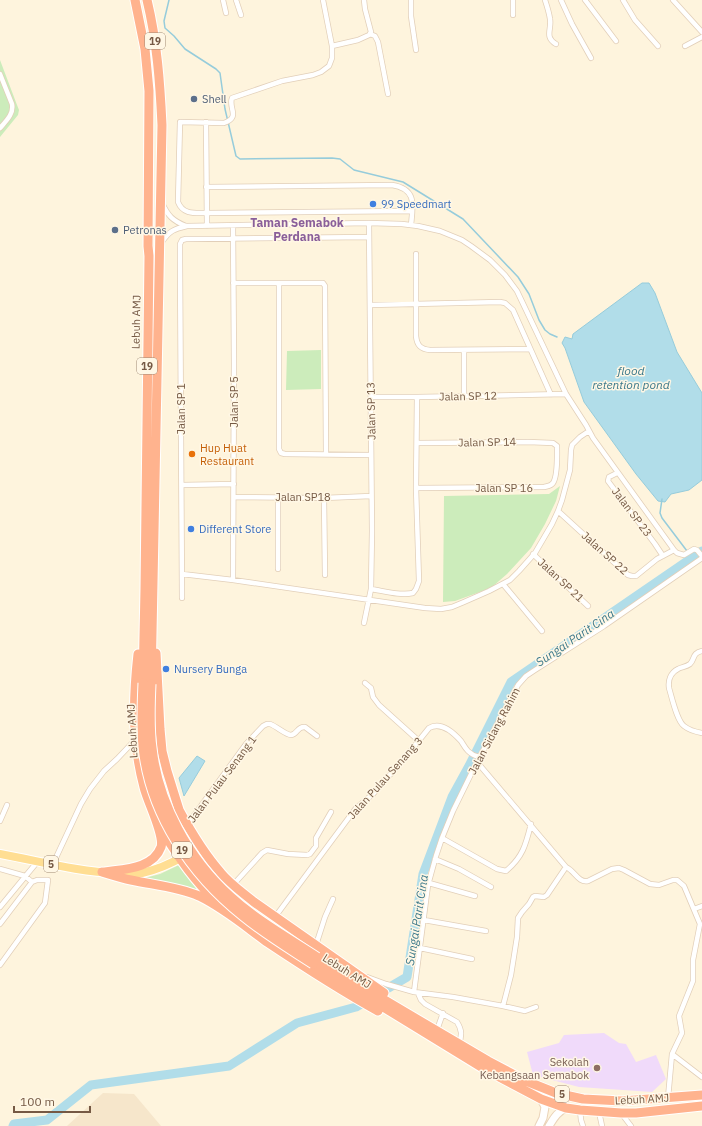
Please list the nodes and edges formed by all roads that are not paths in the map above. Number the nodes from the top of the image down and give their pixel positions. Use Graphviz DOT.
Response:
graph roads {
  1 [pos="135,0"];
  2 [pos="147,0"];
  3 [pos="223,0"];
  4 [pos="236,0"];
  5 [pos="322,0"];
  6 [pos="364,0"];
  7 [pos="411,0"];
  8 [pos="513,0"];
  9 [pos="545,0"];
  10 [pos="561,0"];
  11 [pos="585,0"];
  12 [pos="623,0"];
  13 [pos="673,0"];
  14 [pos="226,13"];
  15 [pos="513,15"];
  16 [pos="241,16"];
  17 [pos="702,32"];
  18 [pos="370,34"];
  19 [pos="702,37"];
  20 [pos="616,41"];
  21 [pos="556,44"];
  22 [pos="332,46"];
  23 [pos="658,46"];
  24 [pos="685,46"];
  25 [pos="416,50"];
  26 [pos="591,58"];
  27 [pos="0,74"];
  28 [pos="388,94"];
  29 [pos="206,122"];
  30 [pos="0,128"];
  31 [pos="206,187"];
  32 [pos="160,200"];
  33 [pos="412,211"];
  34 [pos="207,213"];
  35 [pos="369,223"];
  36 [pos="233,225"];
  37 [pos="411,225"];
  38 [pos="187,226"];
  39 [pos="207,226"];
  40 [pos="369,237"];
  41 [pos="233,238"];
  42 [pos="160,245"];
  43 [pos="416,254"];
  44 [pos="233,283"];
  45 [pos="279,283"];
  46 [pos="416,304"];
  47 [pos="370,305"];
  48 [pos="530,349"];
  49 [pos="464,350"];
  50 [pos="566,394"];
  51 [pos="551,395"];
  52 [pos="464,396"];
  53 [pos="370,397"];
  54 [pos="417,397"];
  55 [pos="589,431"];
  56 [pos="417,443"];
  57 [pos="557,446"];
  58 [pos="326,454"];
  59 [pos="371,455"];
  60 [pos="617,473"];
  61 [pos="234,484"];
  62 [pos="182,485"];
  63 [pos="416,488"];
  64 [pos="371,496"];
  65 [pos="234,497"];
  66 [pos="278,497"];
  67 [pos="324,498"];
  68 [pos="558,511"];
  69 [pos="674,550"];
  70 [pos="533,554"];
  71 [pos="663,556"];
  72 [pos="702,557"];
  73 [pos="278,569"];
  74 [pos="182,574"];
  75 [pos="325,575"];
  76 [pos="233,580"];
  77 [pos="503,584"];
  78 [pos="371,588"];
  79 [pos="149,590"];
  80 [pos="182,598"];
  81 [pos="369,600"];
  82 [pos="588,606"];
  83 [pos="364,623"];
  84 [pos="542,631"];
  85 [pos="702,651"];
  86 [pos="365,683"];
  87 [pos="702,733"];
  88 [pos="317,736"];
  89 [pos="135,739"];
  90 [pos="418,741"];
  91 [pos="476,757"];
  92 [pos="7,805"];
  93 [pos="179,810"];
  94 [pos="331,812"];
  95 [pos="0,821"];
  96 [pos="156,821"];
  97 [pos="531,824"];
  98 [pos="187,826"];
  99 [pos="442,838"];
  100 [pos="198,843"];
  101 [pos="0,854"];
  102 [pos="178,856"];
  103 [pos="435,859"];
  104 [pos="38,861"];
  105 [pos="53,864"];
  106 [pos="566,867"];
  107 [pos="0,869"];
  108 [pos="102,872"];
  109 [pos="220,872"];
  110 [pos="27,874"];
  111 [pos="32,882"];
  112 [pos="198,882"];
  113 [pos="429,883"];
  114 [pos="234,885"];
  115 [pos="491,887"];
  116 [pos="475,896"];
  117 [pos="333,899"];
  118 [pos="702,906"];
  119 [pos="0,907"];
  120 [pos="694,908"];
  121 [pos="275,917"];
  122 [pos="424,920"];
  123 [pos="239,921"];
  124 [pos="0,924"];
  125 [pos="486,931"];
  126 [pos="316,945"];
  127 [pos="420,948"];
  128 [pos="472,959"];
  129 [pos="0,965"];
  130 [pos="416,993"];
  131 [pos="375,996"];
  132 [pos="503,1006"];
  133 [pos="536,1008"];
  134 [pos="443,1014"];
  135 [pos="436,1030"];
  136 [pos="459,1044"];
  137 [pos="672,1054"];
  138 [pos="702,1076"];
  139 [pos="702,1095"];
  140 [pos="668,1098"];
  141 [pos="541,1099"];
  142 [pos="702,1106"];
  143 [pos="566,1108"];
  144 [pos="580,1110"];
  145 [pos="599,1112"];
  146 [pos="621,1113"];
  147 [pos="538,1126"];
  148 [pos="549,1126"];
  149 [pos="583,1126"];
  150 [pos="602,1126"];
  151 [pos="631,1126"];
  1 -- 79 [label="highway, Lebuh AMJ / 19"];
  2 -- 32 [label="highway, Lebuh AMJ / 19"];
  3 -- 14 [label="street"];
  4 -- 16 [label="street"];
  5 -- 22 [label="street"];
  6 -- 18 [label="street"];
  7 -- 25 [label="street"];
  8 -- 15 [label="street"];
  9 -- 21 [label="street"];
  10 -- 26 [label="street"];
  11 -- 20 [label="street"];
  12 -- 23 [label="street"];
  13 -- 17 [label="street"];
  18 -- 22 [label="street"];
  18 -- 28 [label="street"];
  19 -- 24 [label="street"];
  22 -- 29 [label="street"];
  27 -- 30 [label="street"];
  29 -- 31 [label="street"];
  29 -- 34 [label="street"];
  31 -- 33 [label="street"];
  31 -- 34 [label="street"];
  32 -- 38 [label="street"];
  32 -- 42 [label="highway, Lebuh AMJ / 19"];
  33 -- 34 [label="street"];
  33 -- 37 [label="street"];
  34 -- 39 [label="street"];
  35 -- 36 [label="street"];
  35 -- 37 [label="street"];
  35 -- 40 [label="street, Jalan SP 13"];
  36 -- 39 [label="street"];
  36 -- 41 [label="street, Jalan SP 5"];
  37 -- 50 [label="street"];
  38 -- 39 [label="street"];
  38 -- 42 [label="street"];
  40 -- 41 [label="street"];
  40 -- 47 [label="street, Jalan SP 13"];
  41 -- 44 [label="street, Jalan SP 5"];
  41 -- 62 [label="street, Jalan SP 1"];
  42 -- 79 [label="highway, Lebuh AMJ / 19"];
  43 -- 46 [label="street"];
  44 -- 45 [label="street"];
  44 -- 61 [label="street, Jalan SP 5"];
  45 -- 58 [label="street"];
  45 -- 58 [label="street"];
  46 -- 47 [label="street"];
  46 -- 48 [label="street"];
  46 -- 49 [label="street"];
  47 -- 53 [label="street, Jalan SP 13"];
  48 -- 49 [label="street"];
  48 -- 51 [label="street"];
  49 -- 52 [label="street"];
  50 -- 51 [label="street, Jalan SP 12"];
  50 -- 55 [label="street"];
  51 -- 52 [label="street, Jalan SP 12"];
  52 -- 54 [label="street, Jalan SP 12"];
  53 -- 54 [label="street, Jalan SP 12"];
  53 -- 59 [label="street, Jalan SP 13"];
  54 -- 56 [label="street"];
  55 -- 60 [label="street"];
  55 -- 68 [label="street"];
  56 -- 57 [label="street, Jalan SP 14"];
  56 -- 63 [label="street"];
  57 -- 63 [label="street, Jalan SP 16"];
  58 -- 59 [label="street"];
  59 -- 64 [label="street, Jalan SP 13"];
  60 -- 69 [label="street"];
  60 -- 71 [label="street, Jalan SP 23"];
  61 -- 62 [label="street"];
  61 -- 65 [label="street, Jalan SP 5"];
  62 -- 74 [label="street, Jalan SP 1"];
  63 -- 78 [label="street"];
  64 -- 67 [label="street, Jalan SP18"];
  64 -- 78 [label="street, Jalan SP 13"];
  65 -- 66 [label="street, Jalan SP18"];
  65 -- 76 [label="street, Jalan SP 5"];
  66 -- 67 [label="street, Jalan SP18"];
  66 -- 73 [label="street"];
  67 -- 75 [label="street"];
  68 -- 70 [label="street"];
  68 -- 71 [label="street, Jalan SP 22"];
  69 -- 71 [label="street, Jalan SP 22"];
  69 -- 72 [label="street"];
  70 -- 77 [label="street"];
  70 -- 82 [label="street, Jalan SP 21"];
  72 -- 91 [label="street, Jalan Sidang Rahim"];
  74 -- 76 [label="street"];
  74 -- 80 [label="street, Jalan SP 1"];
  76 -- 81 [label="street"];
  77 -- 81 [label="street"];
  77 -- 84 [label="street"];
  78 -- 81 [label="street, Jalan SP 13"];
  79 -- 89 [label="highway"];
  79 -- 93 [label="highway"];
  79 -- 131 [label="highway, Lebuh AMJ / 19, bridge"];
  81 -- 83 [label="street, Jalan SP 13"];
  85 -- 87 [label="street"];
  86 -- 90 [label="street"];
  88 -- 98 [label="street, Jalan Pulau Senang 1"];
  89 -- 96 [label="highway"];
  89 -- 105 [label="street"];
  90 -- 91 [label="street, Jalan Pulau Senang 3"];
  90 -- 121 [label="street, Jalan Pulau Senang 3"];
  91 -- 97 [label="street"];
  91 -- 99 [label="street, Jalan Sidang Rahim"];
  92 -- 95 [label="street"];
  93 -- 96 [label="highway"];
  93 -- 98 [label="highway"];
  94 -- 114 [label="street"];
  96 -- 102 [label="highway"];
  96 -- 108 [label="highway"];
  97 -- 99 [label="street"];
  97 -- 106 [label="street"];
  98 -- 100 [label="highway"];
  99 -- 103 [label="street, Jalan Sidang Rahim"];
  100 -- 102 [label="main road, 5"];
  100 -- 109 [label="highway"];
  101 -- 104 [label="main road, 5"];
  102 -- 108 [label="main road, 5"];
  102 -- 112 [label="highway"];
  103 -- 113 [label="street, Jalan Sidang Rahim"];
  103 -- 115 [label="street"];
  104 -- 105 [label="main road, 5"];
  104 -- 110 [label="street"];
  105 -- 108 [label="main road, 5"];
  106 -- 120 [label="street"];
  106 -- 132 [label="street"];
  107 -- 110 [label="street"];
  108 -- 123 [label="highway"];
  109 -- 112 [label="highway"];
  109 -- 114 [label="highway"];
  110 -- 111 [label="street"];
  110 -- 119 [label="street"];
  111 -- 124 [label="street"];
  111 -- 129 [label="street"];
  112 -- 123 [label="highway"];
  113 -- 116 [label="street"];
  113 -- 122 [label="street, Jalan Sidang Rahim"];
  114 -- 121 [label="highway"];
  117 -- 126 [label="street"];
  118 -- 120 [label="street"];
  120 -- 137 [label="street"];
  121 -- 126 [label="highway"];
  122 -- 125 [label="street"];
  122 -- 127 [label="street, Jalan Sidang Rahim"];
  123 -- 131 [label="highway"];
  126 -- 131 [label="highway"];
  127 -- 128 [label="street"];
  127 -- 130 [label="street, Jalan Sidang Rahim"];
  130 -- 131 [label="street"];
  130 -- 132 [label="street"];
  130 -- 134 [label="street"];
  131 -- 135 [label="highway, Lebuh AMJ"];
  131 -- 141 [label="highway, Lebuh AMJ / 5"];
  132 -- 133 [label="street"];
  134 -- 135 [label="street"];
  134 -- 136 [label="street"];
  135 -- 136 [label="highway, Lebuh AMJ / 5"];
  136 -- 140 [label="highway, Lebuh AMJ / 5"];
  137 -- 138 [label="street"];
  137 -- 140 [label="street"];
  139 -- 140 [label="highway, Lebuh AMJ / 5"];
  141 -- 143 [label="highway, Lebuh AMJ / 5"];
  141 -- 147 [label="street"];
  142 -- 146 [label="highway, Lebuh AMJ / 5"];
  143 -- 144 [label="highway, Lebuh AMJ / 5"];
  143 -- 148 [label="street"];
  144 -- 145 [label="highway, Lebuh AMJ / 5"];
  144 -- 149 [label="street"];
  145 -- 146 [label="highway, Lebuh AMJ / 5"];
  145 -- 150 [label="street"];
  146 -- 151 [label="street"];
}
